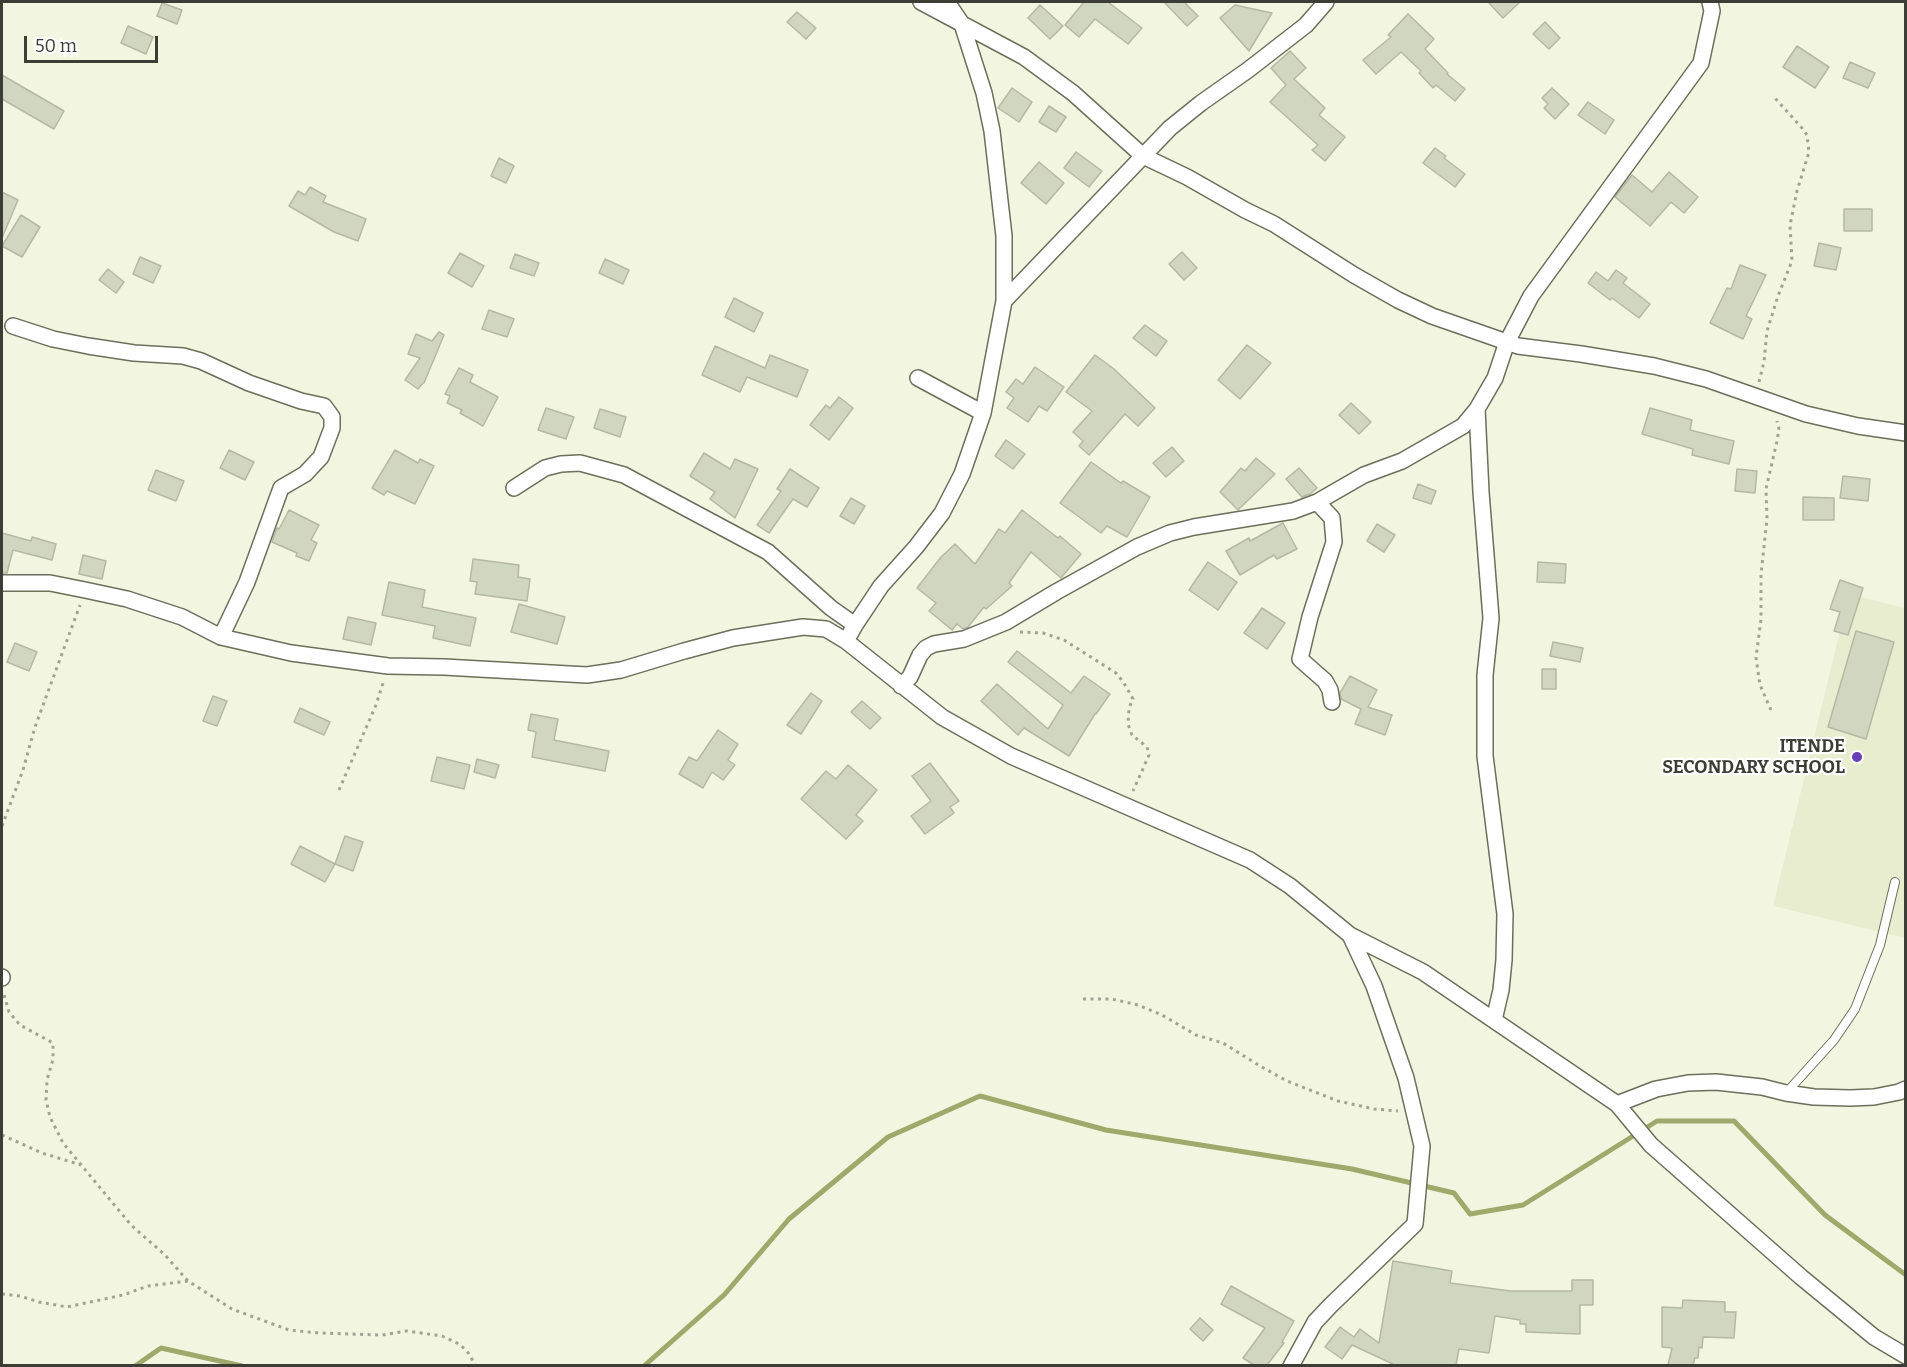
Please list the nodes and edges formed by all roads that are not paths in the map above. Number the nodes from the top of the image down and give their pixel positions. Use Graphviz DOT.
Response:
graph roads {
  1 [pos="921,2"];
  2 [pos="947,2"];
  3 [pos="1326,2"];
  4 [pos="1710,2"];
  5 [pos="962,24"];
  6 [pos="1143,156"];
  7 [pos="1004,301"];
  8 [pos="13,326"];
  9 [pos="1507,342"];
  10 [pos="918,378"];
  11 [pos="1477,410"];
  12 [pos="983,413"];
  13 [pos="1905,433"];
  14 [pos="514,488"];
  15 [pos="1317,502"];
  16 [pos="2,583"];
  17 [pos="855,625"];
  18 [pos="221,637"];
  19 [pos="846,641"];
  20 [pos="901,686"];
  21 [pos="1332,702"];
  22 [pos="1895,882"];
  23 [pos="1350,935"];
  24 [pos="1494,1020"];
  25 [pos="1905,1089"];
  26 [pos="1786,1093"];
  27 [pos="1617,1104"];
  28 [pos="1905,1356"];
  29 [pos="1291,1365"];
  1 -- 5 [label="street"];
  2 -- 5 [label="street"];
  3 -- 6 [label="street"];
  4 -- 9 [label="street"];
  5 -- 6 [label="street"];
  5 -- 7 [label="street"];
  6 -- 7 [label="street"];
  6 -- 9 [label="street"];
  7 -- 12 [label="street"];
  8 -- 18 [label="street"];
  9 -- 11 [label="street"];
  9 -- 13 [label="street"];
  10 -- 12 [label="street"];
  11 -- 15 [label="street"];
  11 -- 24 [label="street"];
  12 -- 17 [label="street"];
  14 -- 17 [label="street"];
  15 -- 20 [label="street"];
  15 -- 21 [label="street"];
  16 -- 18 [label="street"];
  17 -- 19 [label="street"];
  18 -- 19 [label="street"];
  19 -- 20 [label="street"];
  20 -- 23 [label="street"];
  22 -- 26 [label="lane"];
  23 -- 24 [label="street"];
  23 -- 29 [label="street"];
  24 -- 27 [label="street"];
  25 -- 26 [label="street"];
  26 -- 27 [label="street"];
  27 -- 28 [label="street"];
}
